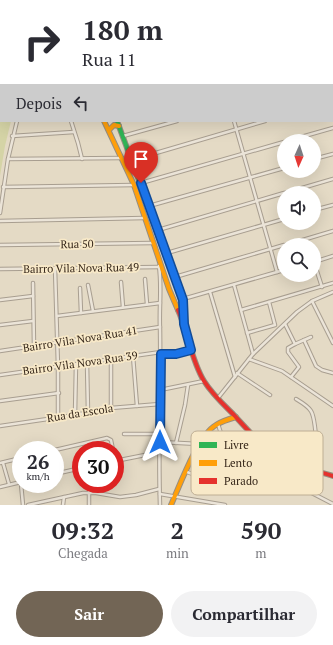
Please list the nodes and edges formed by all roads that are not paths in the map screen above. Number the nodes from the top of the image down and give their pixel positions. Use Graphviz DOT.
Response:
graph roads {
  1 [pos="17,122"];
  2 [pos="71,122"];
  3 [pos="116,122"];
  4 [pos="117,122"];
  5 [pos="173,122"];
  6 [pos="234,122"];
  7 [pos="262,122"];
  8 [pos="105,123"];
  9 [pos="119,126"];
  10 [pos="333,128"];
  11 [pos="237,129"];
  12 [pos="109,130"];
  13 [pos="74,132"];
  14 [pos="311,134"];
  15 [pos="12,136"];
  16 [pos="123,136"];
  17 [pos="277,143"];
  18 [pos="244,153"];
  19 [pos="333,154"];
  20 [pos="321,157"];
  21 [pos="123,158"];
  22 [pos="8,159"];
  23 [pos="82,159"];
  24 [pos="132,160"];
  25 [pos="277,170"];
  26 [pos="251,178"];
  27 [pos="333,179"];
  28 [pos="141,183"];
  29 [pos="134,185"];
  30 [pos="308,186"];
  31 [pos="4,188"];
  32 [pos="277,195"];
  33 [pos="257,201"];
  34 [pos="333,205"];
  35 [pos="149,206"];
  36 [pos="321,208"];
  37 [pos="0,213"];
  38 [pos="144,218"];
  39 [pos="0,221"];
  40 [pos="277,221"];
  41 [pos="264,225"];
  42 [pos="158,230"];
  43 [pos="333,231"];
  44 [pos="309,238"];
  45 [pos="154,244"];
  46 [pos="0,245"];
  47 [pos="277,247"];
  48 [pos="271,249"];
  49 [pos="167,253"];
  50 [pos="333,256"];
  51 [pos="321,260"];
  52 [pos="160,267"];
  53 [pos="55,268"];
  54 [pos="0,269"];
  55 [pos="277,272"];
  56 [pos="175,277"];
  57 [pos="145,279"];
  58 [pos="121,282"];
  59 [pos="320,282"];
  60 [pos="33,283"];
  61 [pos="333,283"];
  62 [pos="88,285"];
  63 [pos="234,285"];
  64 [pos="179,286"];
  65 [pos="322,287"];
  66 [pos="80,288"];
  67 [pos="170,289"];
  68 [pos="210,292"];
  69 [pos="333,292"];
  70 [pos="33,296"];
  71 [pos="0,300"];
  72 [pos="183,300"];
  73 [pos="312,301"];
  74 [pos="269,302"];
  75 [pos="160,303"];
  76 [pos="147,305"];
  77 [pos="123,307"];
  78 [pos="241,310"];
  79 [pos="93,311"];
  80 [pos="81,313"];
  81 [pos="57,316"];
  82 [pos="33,321"];
  83 [pos="184,324"];
  84 [pos="285,324"];
  85 [pos="0,325"];
  86 [pos="160,327"];
  87 [pos="247,333"];
  88 [pos="311,337"];
  89 [pos="304,340"];
  90 [pos="58,342"];
  91 [pos="296,344"];
  92 [pos="333,344"];
  93 [pos="34,346"];
  94 [pos="191,350"];
  95 [pos="0,351"];
  96 [pos="161,353"];
  97 [pos="253,354"];
  98 [pos="133,356"];
  99 [pos="111,359"];
  100 [pos="249,359"];
  101 [pos="87,362"];
  102 [pos="76,364"];
  103 [pos="58,367"];
  104 [pos="237,373"];
  105 [pos="333,373"];
  106 [pos="0,375"];
  107 [pos="234,377"];
  108 [pos="292,377"];
  109 [pos="204,380"];
  110 [pos="188,385"];
  111 [pos="160,390"];
  112 [pos="59,392"];
  113 [pos="270,394"];
  114 [pos="218,398"];
  115 [pos="296,399"];
  116 [pos="0,401"];
  117 [pos="160,404"];
  118 [pos="137,406"];
  119 [pos="333,406"];
  120 [pos="111,408"];
  121 [pos="88,412"];
  122 [pos="75,415"];
  123 [pos="58,417"];
  124 [pos="236,417"];
  125 [pos="218,424"];
  126 [pos="0,426"];
  127 [pos="208,431"];
  128 [pos="220,431"];
  129 [pos="250,431"];
  130 [pos="314,431"];
  131 [pos="124,434"];
  132 [pos="160,434"];
  133 [pos="97,441"];
  134 [pos="110,441"];
  135 [pos="160,442"];
  136 [pos="176,442"];
  137 [pos="191,443"];
  138 [pos="160,452"];
  139 [pos="124,458"];
  140 [pos="12,460"];
  141 [pos="191,462"];
  142 [pos="1,463"];
  143 [pos="187,472"];
  144 [pos="191,473"];
  145 [pos="323,473"];
  146 [pos="333,476"];
  147 [pos="9,484"];
  148 [pos="12,484"];
  149 [pos="0,487"];
  150 [pos="159,489"];
  151 [pos="22,493"];
  152 [pos="84,493"];
  153 [pos="89,493"];
  154 [pos="95,493"];
  155 [pos="160,494"];
  156 [pos="316,495"];
  157 [pos="175,496"];
  158 [pos="64,497"];
  159 [pos="41,503"];
  160 [pos="205,503"];
  161 [pos="333,504"];
  162 [pos="23,505"];
  163 [pos="28,505"];
  164 [pos="63,505"];
  165 [pos="89,505"];
  166 [pos="160,505"];
  167 [pos="171,505"];
  168 [pos="225,505"];
  1 -- 15 [label="street"];
  2 -- 13 [label="street"];
  3 -- 8 [label="street"];
  4 -- 9 [label="street"];
  5 -- 16 [label="street"];
  6 -- 11 [label="street"];
  7 -- 11 [label="street"];
  8 -- 12 [label="street"];
  9 -- 12 [label="street"];
  9 -- 16 [label="street"];
  10 -- 14 [label="street"];
  11 -- 18 [label="street"];
  11 -- 24 [label="street"];
  12 -- 21 [label="street"];
  13 -- 15 [label="street"];
  13 -- 23 [label="street"];
  15 -- 22 [label="street"];
  16 -- 24 [label="street"];
  17 -- 18 [label="street"];
  18 -- 26 [label="street"];
  18 -- 28 [label="street"];
  19 -- 20 [label="street"];
  21 -- 23 [label="street"];
  21 -- 29 [label="street"];
  22 -- 23 [label="street"];
  22 -- 31 [label="street"];
  24 -- 28 [label="street"];
  25 -- 26 [label="street"];
  26 -- 33 [label="street"];
  26 -- 35 [label="street"];
  27 -- 30 [label="street"];
  28 -- 35 [label="street"];
  29 -- 31 [label="street"];
  29 -- 38 [label="street"];
  31 -- 37 [label="street"];
  32 -- 33 [label="street"];
  33 -- 41 [label="street"];
  33 -- 42 [label="street"];
  34 -- 36 [label="street"];
  35 -- 42 [label="street"];
  38 -- 39 [label="street"];
  38 -- 45 [label="street"];
  40 -- 41 [label="street"];
  41 -- 48 [label="street"];
  41 -- 49 [label="street"];
  42 -- 49 [label="street"];
  43 -- 44 [label="street"];
  45 -- 46 [label="street, Rua 50"];
  45 -- 52 [label="street"];
  47 -- 48 [label="street"];
  48 -- 55 [label="street"];
  48 -- 56 [label="street"];
  49 -- 56 [label="street"];
  50 -- 51 [label="street"];
  52 -- 53 [label="street, Bairro Vila Nova Rua 49"];
  52 -- 67 [label="street"];
  52 -- 75 [label="street"];
  53 -- 54 [label="street, Bairro Vila Nova Rua 49"];
  53 -- 81 [label="street"];
  55 -- 63 [label="street"];
  56 -- 64 [label="street"];
  57 -- 76 [label="street"];
  58 -- 77 [label="street"];
  59 -- 65 [label="street"];
  60 -- 70 [label="street"];
  61 -- 65 [label="street"];
  62 -- 79 [label="street"];
  63 -- 68 [label="street"];
  63 -- 78 [label="street"];
  64 -- 67 [label="street"];
  64 -- 72 [label="street"];
  65 -- 74 [label="street"];
  66 -- 80 [label="street"];
  67 -- 83 [label="street"];
  68 -- 72 [label="street"];
  68 -- 107 [label="street"];
  69 -- 73 [label="street"];
  70 -- 71 [label="street"];
  70 -- 82 [label="street"];
  72 -- 83 [label="street"];
  73 -- 84 [label="street"];
  73 -- 92 [label="street"];
  74 -- 78 [label="street"];
  74 -- 87 [label="street"];
  75 -- 76 [label="street"];
  75 -- 86 [label="street"];
  76 -- 77 [label="street"];
  77 -- 79 [label="street"];
  78 -- 87 [label="street"];
  79 -- 80 [label="street"];
  80 -- 81 [label="street"];
  81 -- 90 [label="street"];
  82 -- 85 [label="street"];
  82 -- 93 [label="street"];
  83 -- 94 [label="street"];
  84 -- 91 [label="street"];
  84 -- 97 [label="street"];
  86 -- 90 [label="street, Bairro Vila Nova Rua 41"];
  86 -- 96 [label="street"];
  87 -- 97 [label="street"];
  88 -- 89 [label="street"];
  89 -- 91 [label="street"];
  89 -- 105 [label="street"];
  90 -- 93 [label="street, Bairro Vila Nova Rua 41"];
  90 -- 103 [label="street"];
  91 -- 108 [label="street"];
  93 -- 95 [label="street, Bairro Vila Nova Rua 41"];
  94 -- 96 [label="street, Bairro Vila Nova Rua 39"];
  94 -- 109 [label="street"];
  96 -- 98 [label="street, Bairro Vila Nova Rua 39"];
  96 -- 111 [label="street"];
  97 -- 100 [label="street"];
  98 -- 99 [label="street, Bairro Vila Nova Rua 39"];
  98 -- 118 [label="street"];
  99 -- 101 [label="street, Bairro Vila Nova Rua 39"];
  99 -- 120 [label="street"];
  100 -- 104 [label="street"];
  100 -- 108 [label="street"];
  101 -- 102 [label="street, Bairro Vila Nova Rua 39"];
  101 -- 121 [label="street"];
  102 -- 103 [label="street, Bairro Vila Nova Rua 39"];
  102 -- 122 [label="street"];
  103 -- 106 [label="street, Bairro Vila Nova Rua 39"];
  103 -- 112 [label="street"];
  104 -- 107 [label="street"];
  104 -- 113 [label="street"];
  107 -- 114 [label="street"];
  108 -- 119 [label="street"];
  109 -- 110 [label="street"];
  109 -- 114 [label="street"];
  110 -- 111 [label="street"];
  110 -- 136 [label="street"];
  111 -- 117 [label="street"];
  112 -- 116 [label="street"];
  112 -- 123 [label="street"];
  114 -- 124 [label="street"];
  115 -- 130 [label="street"];
  117 -- 118 [label="street, Rua da Escola"];
  117 -- 132 [label="street"];
  118 -- 120 [label="street, Rua da Escola"];
  120 -- 121 [label="street, Rua da Escola"];
  121 -- 122 [label="street, Rua da Escola"];
  122 -- 123 [label="street, Rua da Escola"];
  123 -- 126 [label="street, Rua da Escola"];
  124 -- 125 [label="street"];
  124 -- 129 [label="street"];
  125 -- 127 [label="street"];
  125 -- 128 [label="street"];
  131 -- 132 [label="street"];
  132 -- 135 [label="street"];
  133 -- 134 [label="street"];
  135 -- 136 [label="street"];
  135 -- 138 [label="street"];
  136 -- 137 [label="street"];
  138 -- 139 [label="street"];
  138 -- 150 [label="street"];
  140 -- 142 [label="street"];
  141 -- 143 [label="street"];
  142 -- 147 [label="street"];
  143 -- 144 [label="street"];
  143 -- 157 [label="street"];
  145 -- 146 [label="street"];
  147 -- 148 [label="street"];
  147 -- 149 [label="street"];
  150 -- 154 [label="street"];
  150 -- 155 [label="street"];
  151 -- 162 [label="street"];
  152 -- 158 [label="street"];
  153 -- 165 [label="street"];
  155 -- 157 [label="street"];
  155 -- 166 [label="street"];
  156 -- 161 [label="street"];
  157 -- 160 [label="street"];
  157 -- 167 [label="street"];
  158 -- 159 [label="street"];
  158 -- 164 [label="street"];
  159 -- 163 [label="street"];
  160 -- 168 [label="street"];
}
